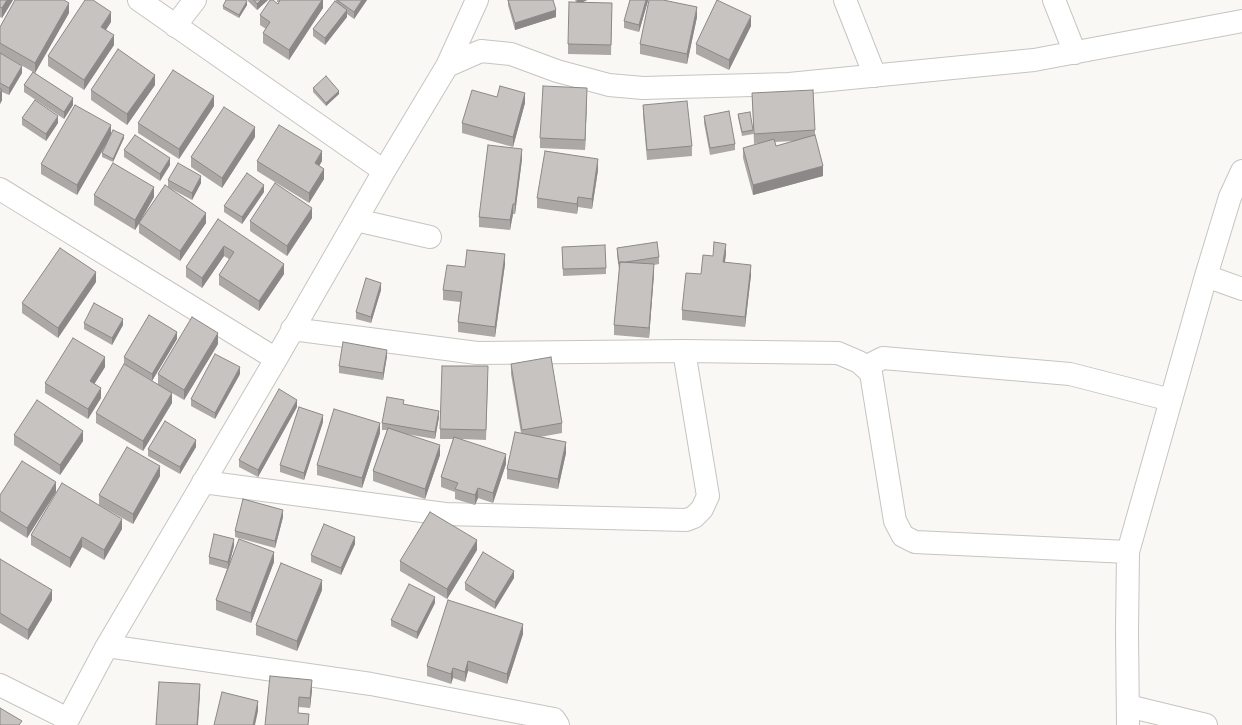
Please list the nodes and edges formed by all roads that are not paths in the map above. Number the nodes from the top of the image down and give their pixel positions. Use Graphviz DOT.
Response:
graph roads {
  1 [pos="139,0"];
  2 [pos="195,0"];
  3 [pos="477,0"];
  4 [pos="845,0"];
  5 [pos="1054,0"];
  6 [pos="1242,21"];
  7 [pos="175,26"];
  8 [pos="1075,53"];
  9 [pos="447,66"];
  10 [pos="875,76"];
  11 [pos="384,171"];
  12 [pos="1242,171"];
  13 [pos="0,189"];
  14 [pos="356,220"];
  15 [pos="430,237"];
  16 [pos="1206,276"];
  17 [pos="1242,289"];
  18 [pos="292,329"];
  19 [pos="684,351"];
  20 [pos="276,359"];
  21 [pos="865,367"];
  22 [pos="1171,400"];
  23 [pos="203,482"];
  24 [pos="1128,552"];
  25 [pos="107,646"];
  26 [pos="0,685"];
  27 [pos="1128,716"];
  28 [pos="66,722"];
  29 [pos="558,725"];
  30 [pos="1206,725"];
  1 -- 7 [label="street"];
  2 -- 7 [label="street"];
  3 -- 9 [label="street"];
  4 -- 10 [label="street"];
  5 -- 8 [label="street"];
  6 -- 8 [label="street"];
  7 -- 11 [label="street"];
  8 -- 10 [label="street"];
  9 -- 10 [label="street"];
  9 -- 11 [label="street"];
  11 -- 14 [label="street"];
  12 -- 16 [label="street"];
  13 -- 20 [label="street"];
  14 -- 15 [label="street"];
  14 -- 18 [label="street"];
  16 -- 17 [label="street"];
  16 -- 22 [label="street"];
  18 -- 19 [label="street"];
  18 -- 20 [label="street"];
  19 -- 21 [label="street"];
  19 -- 23 [label="street"];
  20 -- 23 [label="street"];
  21 -- 22 [label="street"];
  21 -- 24 [label="street"];
  22 -- 24 [label="street"];
  23 -- 25 [label="street"];
  24 -- 27 [label="street"];
  25 -- 28 [label="street"];
  25 -- 29 [label="street"];
  26 -- 28 [label="street"];
  27 -- 30 [label="street"];
}
